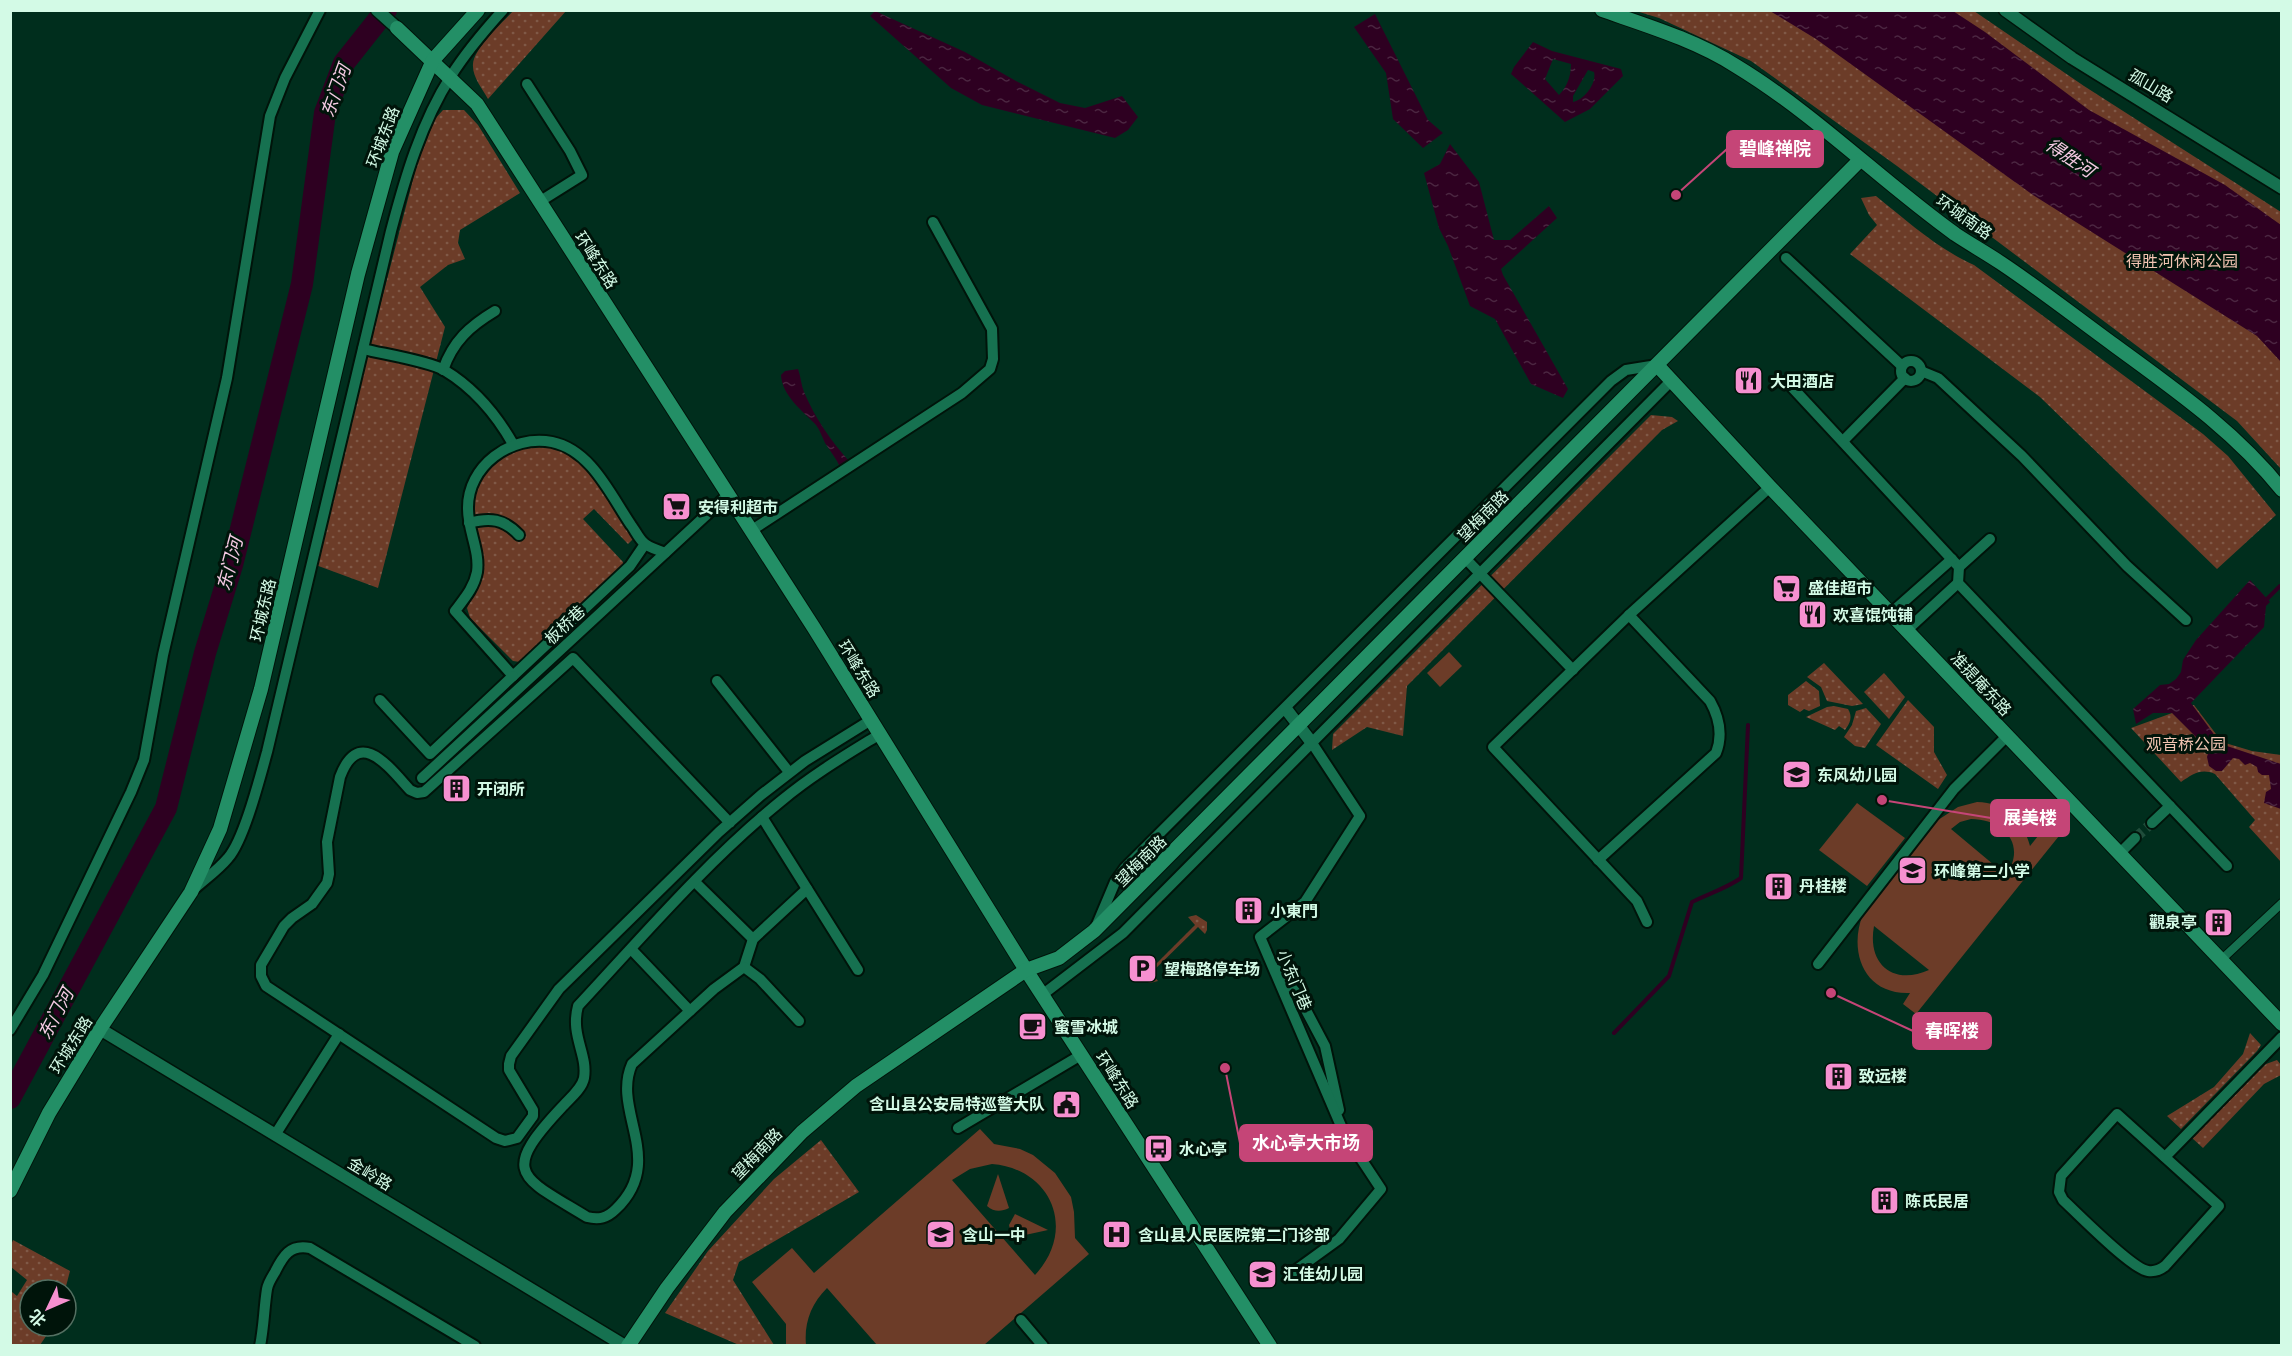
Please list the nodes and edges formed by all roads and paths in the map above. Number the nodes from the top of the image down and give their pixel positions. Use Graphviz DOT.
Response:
graph roads {
  1 [pos="320,10"];
  2 [pos="377,10"];
  3 [pos="478,10"];
  4 [pos="503,10"];
  5 [pos="1602,10"];
  6 [pos="2005,10"];
  7 [pos="397,28"];
  8 [pos="433,60"];
  9 [pos="450,77"];
  10 [pos="527,84"];
  11 [pos="1860,160"];
  12 [pos="2282,188"];
  13 [pos="539,202"];
  14 [pos="933,222"];
  15 [pos="1786,258"];
  16 [pos="495,311"];
  17 [pos="363,349"];
  18 [pos="1657,365"];
  19 [pos="1902,366"];
  20 [pos="443,370"];
  21 [pos="1921,371"];
  22 [pos="1905,378"];
  23 [pos="1671,381"];
  24 [pos="1790,385"];
  25 [pos="1843,441"];
  26 [pos="513,444"];
  27 [pos="1578,444"];
  28 [pos="1770,487"];
  29 [pos="2282,490"];
  30 [pos="729,494"];
  31 [pos="469,523"];
  32 [pos="752,530"];
  33 [pos="519,536"];
  34 [pos="1990,539"];
  35 [pos="645,544"];
  36 [pos="665,553"];
  37 [pos="1465,558"];
  38 [pos="1955,563"];
  39 [pos="1480,573"];
  40 [pos="1958,583"];
  41 [pos="1891,613"];
  42 [pos="1629,615"];
  43 [pos="2186,620"];
  44 [pos="1907,630"];
  45 [pos="1573,670"];
  46 [pos="513,676"];
  47 [pos="717,681"];
  48 [pos="380,700"];
  49 [pos="1286,709"];
  50 [pos="871,720"];
  51 [pos="1299,726"];
  52 [pos="880,734"];
  53 [pos="2007,736"];
  54 [pos="1312,743"];
  55 [pos="789,772"];
  56 [pos="422,778"];
  57 [pos="2170,806"];
  58 [pos="762,817"];
  59 [pos="730,823"];
  60 [pos="2152,823"];
  61 [pos="2135,838"];
  62 [pos="2120,853"];
  63 [pos="1598,860"];
  64 [pos="2227,866"];
  65 [pos="695,882"];
  66 [pos="807,889"];
  67 [pos="191,892"];
  68 [pos="2282,903"];
  69 [pos="1647,922"];
  70 [pos="1094,931"];
  71 [pos="753,939"];
  72 [pos="632,949"];
  73 [pos="2221,960"];
  74 [pos="1270,962"];
  75 [pos="1818,964"];
  76 [pos="744,967"];
  77 [pos="858,969"];
  78 [pos="1026,970"];
  79 [pos="1042,995"];
  80 [pos="690,1011"];
  81 [pos="800,1020"];
  82 [pos="2282,1024"];
  83 [pos="100,1029"];
  84 [pos="10,1030"];
  85 [pos="339,1034"];
  86 [pos="2282,1037"];
  87 [pos="1081,1055"];
  88 [pos="957,1128"];
  89 [pos="1344,1133"];
  90 [pos="275,1135"];
  91 [pos="2165,1157"];
  92 [pos="10,1191"];
  93 [pos="1293,1273"];
  94 [pos="1021,1320"];
  95 [pos="260,1346"];
  96 [pos="475,1346"];
  97 [pos="627,1346"];
  98 [pos="1042,1346"];
  99 [pos="1270,1346"];
  1 -- 84 [label="street"];
  2 -- 7 [label="street"];
  3 -- 8 [label="main road, 环城东路"];
  4 -- 9 [label="street"];
  5 -- 11 [label="main road, 环城南路"];
  6 -- 12 [label="street, 孤山路"];
  7 -- 8 [label="main road, 环峰东路"];
  8 -- 9 [label="main road, 环峰东路"];
  8 -- 67 [label="main road, 环城东路"];
  9 -- 13 [label="main road, 环峰东路"];
  9 -- 17 [label="street"];
  10 -- 13 [label="street"];
  11 -- 18 [label="main road, 望梅南路"];
  11 -- 29 [label="main road, 环城南路"];
  13 -- 30 [label="main road, 环峰东路"];
  14 -- 32 [label="street"];
  15 -- 19 [label="street"];
  16 -- 20 [label="street"];
  17 -- 20 [label="street"];
  17 -- 67 [label="street"];
  18 -- 23 [label="main road, 准提庵东路"];
  18 -- 27 [label="main road, 望梅南路"];
  18 -- 37 [label="main road, 望梅南路"];
  18 -- 49 [label="street"];
  19 -- 21 [label="street"];
  19 -- 22 [label="street"];
  20 -- 26 [label="street"];
  21 -- 22 [label="street"];
  21 -- 43 [label="street"];
  22 -- 25 [label="street"];
  23 -- 28 [label="main road, 准提庵东路"];
  23 -- 39 [label="street"];
  24 -- 25 [label="street"];
  25 -- 38 [label="street"];
  26 -- 31 [label="street"];
  26 -- 35 [label="street"];
  28 -- 41 [label="main road, 准提庵东路"];
  28 -- 42 [label="street"];
  30 -- 32 [label="main road, 环峰东路"];
  30 -- 36 [label="street, 板桥巷"];
  31 -- 33 [label="street"];
  31 -- 46 [label="street"];
  32 -- 50 [label="main road, 环峰东路"];
  34 -- 38 [label="street"];
  35 -- 36 [label="street"];
  35 -- 46 [label="street"];
  36 -- 56 [label="street, 板桥巷"];
  37 -- 39 [label="street"];
  37 -- 51 [label="main road, 望梅南路"];
  38 -- 40 [label="street"];
  38 -- 41 [label="street"];
  39 -- 45 [label="street"];
  39 -- 54 [label="street"];
  40 -- 44 [label="street"];
  40 -- 57 [label="street"];
  41 -- 44 [label="main road, 准提庵东路"];
  42 -- 45 [label="street"];
  42 -- 63 [label="street"];
  44 -- 53 [label="main road, 准提庵东路"];
  45 -- 63 [label="street"];
  46 -- 48 [label="street"];
  47 -- 55 [label="street"];
  49 -- 51 [label="street"];
  49 -- 70 [label="street"];
  50 -- 52 [label="main road, 环峰东路"];
  50 -- 55 [label="street"];
  51 -- 54 [label="street"];
  51 -- 70 [label="main road, 望梅南路"];
  52 -- 58 [label="street"];
  52 -- 78 [label="main road, 环峰东路"];
  53 -- 62 [label="main road, 准提庵东路"];
  53 -- 75 [label="street"];
  54 -- 74 [label="street, 小东门巷"];
  54 -- 79 [label="street"];
  55 -- 59 [label="street"];
  57 -- 60 [label="street"];
  57 -- 64 [label="street"];
  58 -- 65 [label="street"];
  58 -- 66 [label="street"];
  59 -- 85 [label="street"];
  59 -- 85 [label="street"];
  61 -- 62 [label="street"];
  62 -- 73 [label="main road, 准提庵东路"];
  63 -- 69 [label="street"];
  65 -- 71 [label="street"];
  65 -- 72 [label="street"];
  66 -- 71 [label="street"];
  66 -- 77 [label="street"];
  67 -- 83 [label="main road, 环城东路"];
  68 -- 73 [label="street"];
  70 -- 78 [label="main road, 望梅南路"];
  71 -- 76 [label="street"];
  72 -- 80 [label="street"];
  72 -- 80 [label="street"];
  73 -- 82 [label="main road, 准提庵东路"];
  74 -- 89 [label="street, 小东门巷"];
  74 -- 89 [label="street"];
  76 -- 80 [label="street"];
  76 -- 81 [label="street"];
  78 -- 79 [label="main road, 环峰东路"];
  78 -- 97 [label="main road, 望梅南路"];
  79 -- 87 [label="main road, 环峰东路"];
  83 -- 90 [label="street, 金岭路"];
  83 -- 92 [label="main road, 环城东路"];
  85 -- 90 [label="street"];
  86 -- 91 [label="street"];
  87 -- 88 [label="street"];
  87 -- 99 [label="main road, 环峰东路"];
  89 -- 93 [label="street, 小东门巷"];
  90 -- 97 [label="street, 金岭路"];
  91 -- 91 [label="street"];
  94 -- 98 [label="street"];
  95 -- 96 [label="street"];
}
